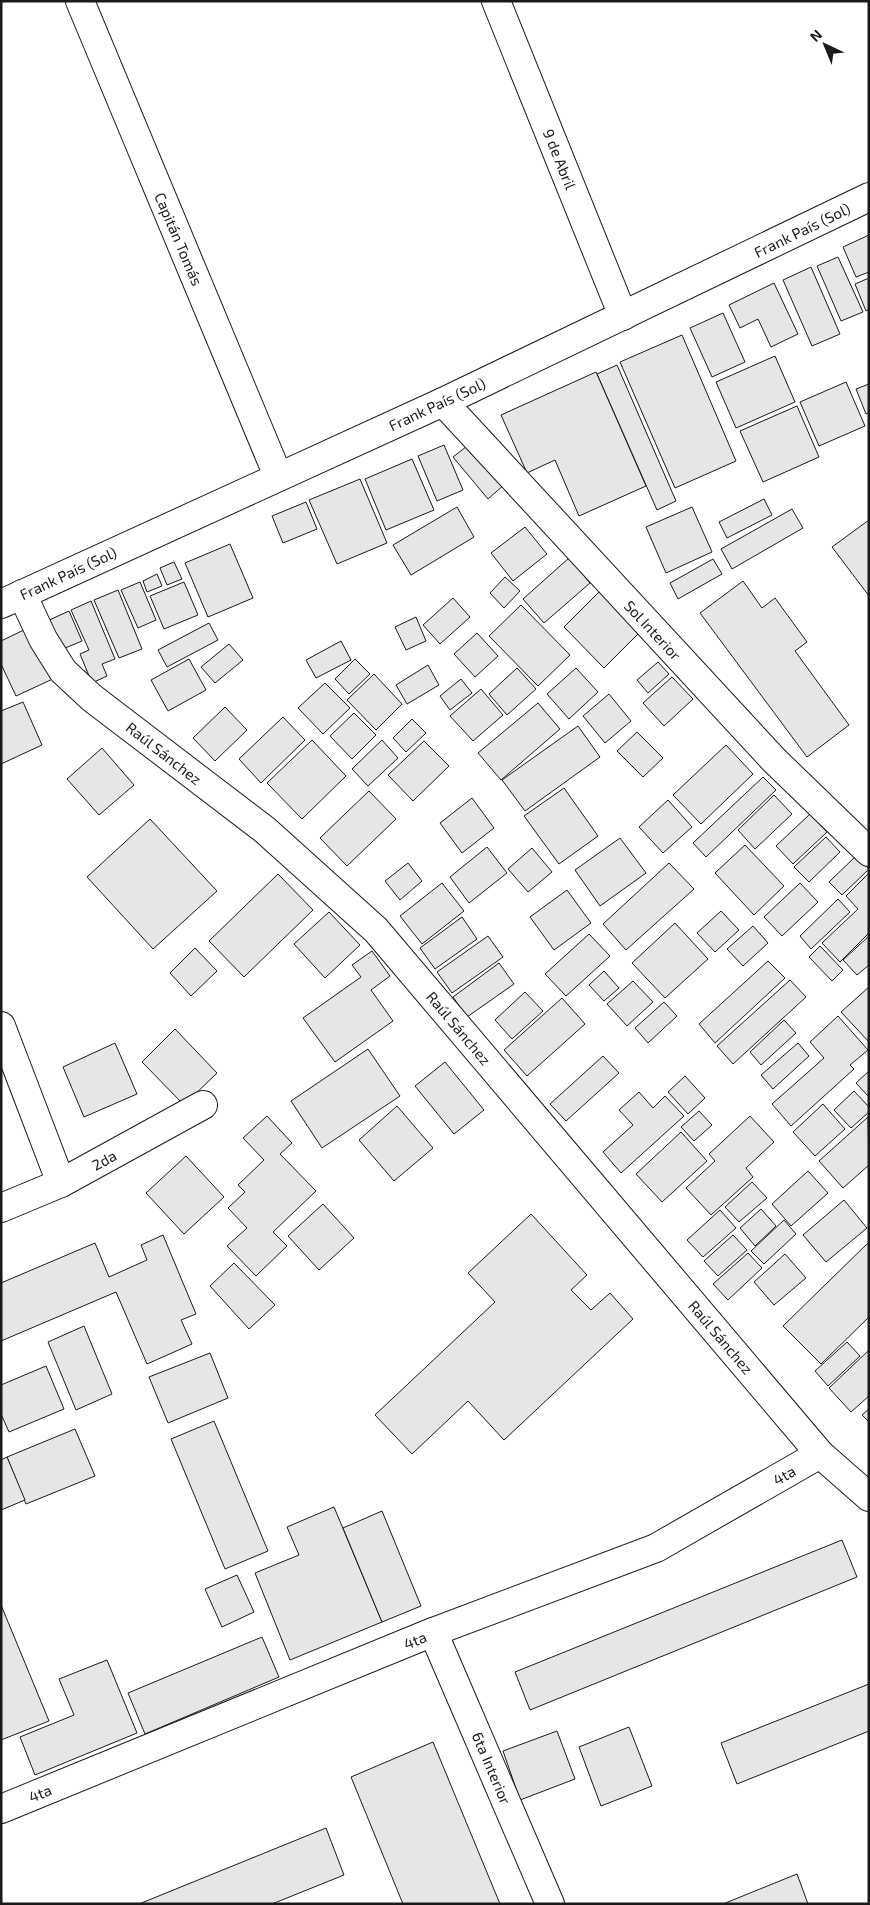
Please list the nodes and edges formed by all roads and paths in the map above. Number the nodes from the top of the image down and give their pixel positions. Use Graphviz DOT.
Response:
graph roads {
  1 [pos="80,1"];
  2 [pos="496,1"];
  3 [pos="869,197"];
  4 [pos="623,316"];
  5 [pos="443,402"];
  6 [pos="278,476"];
  7 [pos="12,599"];
  8 [pos="869,852"];
  9 [pos="1,1026"];
  10 [pos="203,1105"];
  11 [pos="61,1184"];
  12 [pos="1,1208"];
  13 [pos="820,1454"];
  14 [pos="869,1497"];
  15 [pos="433,1632"];
  16 [pos="1,1809"];
  17 [pos="550,1904"];
  1 -- 6 [label="street, Capitán Tomás"];
  2 -- 4 [label="street, 9 de Abril"];
  3 -- 4 [label="street, Frank País (Sol)"];
  4 -- 5 [label="street, Frank País (Sol)"];
  5 -- 6 [label="street, Frank País (Sol)"];
  5 -- 8 [label="street, Sol Interior"];
  6 -- 7 [label="street, Frank País (Sol)"];
  7 -- 13 [label="street, Raúl Sánchez"];
  9 -- 11 [label="street"];
  10 -- 11 [label="street, 2da"];
  11 -- 12 [label="street, 2da"];
  13 -- 14 [label="street, Raúl Sánchez"];
  13 -- 15 [label="street, 4ta"];
  15 -- 16 [label="street, 4ta"];
  15 -- 17 [label="street, 6ta Interior"];
}
